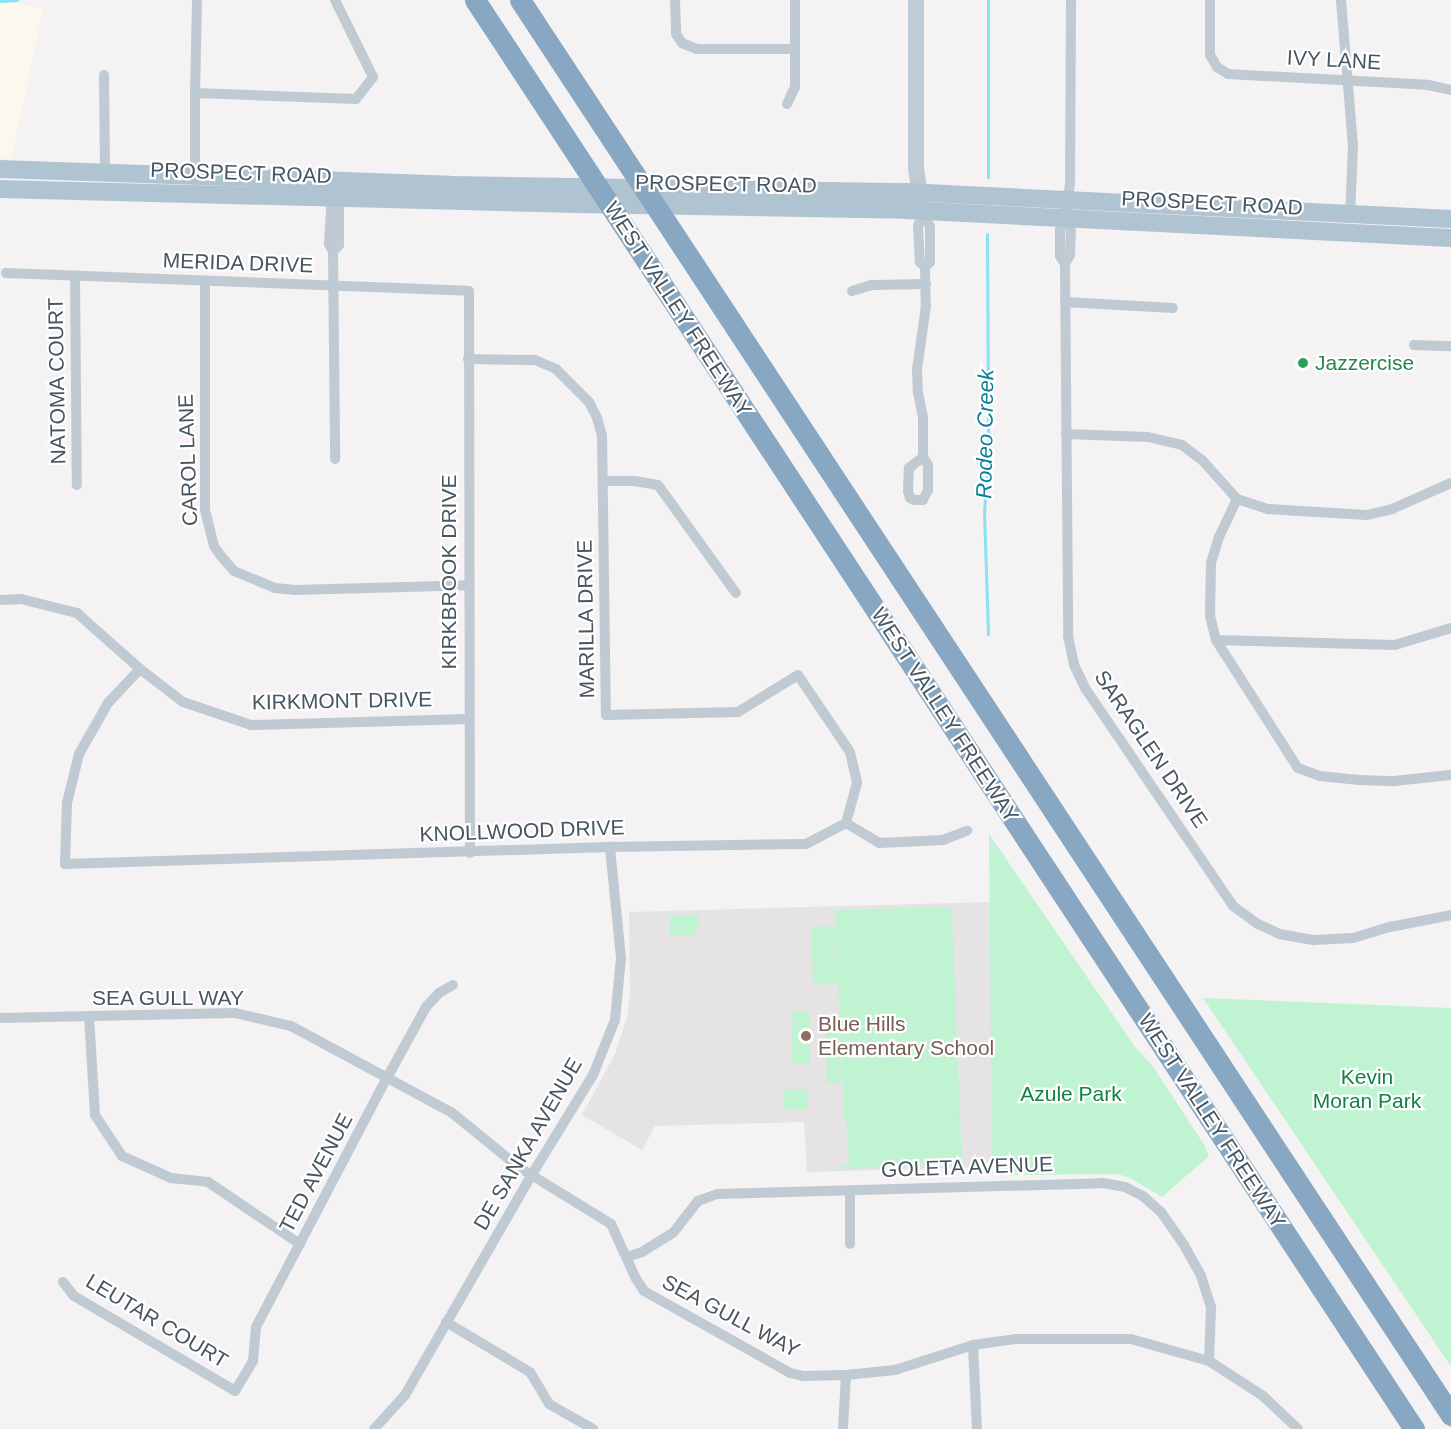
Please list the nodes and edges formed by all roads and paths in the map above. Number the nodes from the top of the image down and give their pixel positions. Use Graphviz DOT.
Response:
graph roads {
  1 [pos="196,0"];
  2 [pos="335,0"];
  3 [pos="475,0"];
  4 [pos="520,0"];
  5 [pos="675,0"];
  6 [pos="795,0"];
  7 [pos="916,0"];
  8 [pos="1071,0"];
  9 [pos="1210,0"];
  10 [pos="1341,0"];
  11 [pos="795,50"];
  12 [pos="104,75"];
  13 [pos="1348,80"];
  14 [pos="1451,90"];
  15 [pos="195,93"];
  16 [pos="787,104"];
  17 [pos="1,171"];
  18 [pos="105,172"];
  19 [pos="195,185"];
  20 [pos="0,189"];
  21 [pos="920,192"];
  22 [pos="335,193"];
  23 [pos="1068,199"];
  24 [pos="923,211"];
  25 [pos="1350,214"];
  26 [pos="1066,218"];
  27 [pos="1451,219"];
  28 [pos="1349,233"];
  29 [pos="1451,238"];
  30 [pos="6,273"];
  31 [pos="75,276"];
  32 [pos="205,282"];
  33 [pos="926,284"];
  34 [pos="333,287"];
  35 [pos="469,291"];
  36 [pos="852,291"];
  37 [pos="1065,302"];
  38 [pos="1173,308"];
  39 [pos="1414,345"];
  40 [pos="1451,346"];
  41 [pos="468,359"];
  42 [pos="1066,434"];
  43 [pos="923,457"];
  44 [pos="335,459"];
  45 [pos="603,481"];
  46 [pos="1451,483"];
  47 [pos="77,485"];
  48 [pos="1237,499"];
  49 [pos="469,585"];
  50 [pos="736,593"];
  51 [pos="0,600"];
  52 [pos="1451,628"];
  53 [pos="1216,640"];
  54 [pos="140,669"];
  55 [pos="469,719"];
  56 [pos="1451,775"];
  57 [pos="846,823"];
  58 [pos="968,831"];
  59 [pos="610,847"];
  60 [pos="470,853"];
  61 [pos="1451,915"];
  62 [pos="453,985"];
  63 [pos="89,1016"];
  64 [pos="0,1018"];
  65 [pos="387,1078"];
  66 [pos="531,1176"];
  67 [pos="850,1190"];
  68 [pos="300,1244"];
  69 [pos="850,1244"];
  70 [pos="627,1257"];
  71 [pos="63,1282"];
  72 [pos="446,1322"];
  73 [pos="973,1345"];
  74 [pos="1209,1361"];
  75 [pos="846,1375"];
  76 [pos="235,1391"];
  77 [pos="1451,1415"];
  78 [pos="374,1429"];
  79 [pos="593,1429"];
  80 [pos="843,1429"];
  81 [pos="977,1429"];
  82 [pos="1298,1429"];
  83 [pos="1414,1429"];
  1 -- 15 [label="street"];
  2 -- 15 [label="street"];
  3 -- 83 [label="highway, WEST VALLEY FREEWAY"];
  4 -- 77 [label="highway, WEST VALLEY FREEWAY"];
  5 -- 11 [label="street"];
  6 -- 11 [label="street"];
  7 -- 21 [label="street"];
  8 -- 23 [label="street, SARAGLEN DRIVE"];
  9 -- 13 [label="street, IVY LANE"];
  10 -- 13 [label="street"];
  11 -- 16 [label="street"];
  12 -- 18 [label="street"];
  13 -- 14 [label="street, IVY LANE"];
  13 -- 25 [label="street"];
  15 -- 19 [label="street"];
  17 -- 18 [label="main road, PROSPECT ROAD"];
  18 -- 19 [label="main road, PROSPECT ROAD"];
  19 -- 20 [label="main road, PROSPECT ROAD"];
  19 -- 22 [label="main road, PROSPECT ROAD"];
  21 -- 22 [label="main road, PROSPECT ROAD"];
  21 -- 23 [label="main road, PROSPECT ROAD"];
  21 -- 24 [label="street"];
  22 -- 24 [label="main road, PROSPECT ROAD"];
  22 -- 34 [label="street"];
  23 -- 25 [label="main road, PROSPECT ROAD"];
  23 -- 26 [label="street, SARAGLEN DRIVE"];
  24 -- 26 [label="main road, PROSPECT ROAD"];
  24 -- 33 [label="street"];
  25 -- 27 [label="main road, PROSPECT ROAD"];
  25 -- 28 [label="street"];
  26 -- 28 [label="main road, PROSPECT ROAD"];
  26 -- 37 [label="street, SARAGLEN DRIVE"];
  28 -- 29 [label="main road, PROSPECT ROAD"];
  30 -- 31 [label="street, MERIDA DRIVE"];
  31 -- 32 [label="street, MERIDA DRIVE"];
  31 -- 47 [label="street, NATOMA COURT"];
  32 -- 34 [label="street, MERIDA DRIVE"];
  32 -- 49 [label="street, CAROL LANE"];
  33 -- 36 [label="street"];
  33 -- 43 [label="street"];
  34 -- 35 [label="street, MERIDA DRIVE"];
  34 -- 44 [label="street"];
  35 -- 41 [label="street, KIRKBROOK DRIVE"];
  37 -- 38 [label="street"];
  37 -- 42 [label="street, SARAGLEN DRIVE"];
  39 -- 40 [label="street"];
  41 -- 45 [label="street, MARILLA DRIVE"];
  41 -- 49 [label="street, KIRKBROOK DRIVE"];
  42 -- 48 [label="street"];
  42 -- 61 [label="street, SARAGLEN DRIVE"];
  45 -- 50 [label="street"];
  45 -- 57 [label="street, MARILLA DRIVE"];
  46 -- 48 [label="street"];
  48 -- 53 [label="street"];
  49 -- 55 [label="street, KIRKBROOK DRIVE"];
  51 -- 54 [label="street, KIRKMONT DRIVE"];
  52 -- 53 [label="street"];
  53 -- 56 [label="street"];
  54 -- 55 [label="street, KIRKMONT DRIVE"];
  54 -- 60 [label="street, KNOLLWOOD DRIVE"];
  55 -- 60 [label="street, KIRKBROOK DRIVE"];
  57 -- 58 [label="street"];
  57 -- 59 [label="street, KNOLLWOOD DRIVE"];
  59 -- 60 [label="street, KNOLLWOOD DRIVE"];
  59 -- 66 [label="street, DE SANKA AVENUE"];
  62 -- 65 [label="street, TED AVENUE"];
  63 -- 64 [label="street, SEA GULL WAY"];
  63 -- 65 [label="street, SEA GULL WAY"];
  63 -- 68 [label="street"];
  65 -- 66 [label="street, SEA GULL WAY"];
  65 -- 68 [label="street, TED AVENUE"];
  66 -- 70 [label="street, SEA GULL WAY"];
  66 -- 72 [label="street, DE SANKA AVENUE"];
  67 -- 69 [label="street"];
  67 -- 70 [label="street, GOLETA AVENUE"];
  67 -- 74 [label="street, GOLETA AVENUE"];
  68 -- 76 [label="street, TED AVENUE"];
  70 -- 75 [label="street, SEA GULL WAY"];
  71 -- 76 [label="street, LEUTAR COURT"];
  72 -- 78 [label="street, DE SANKA AVENUE"];
  72 -- 79 [label="street"];
  73 -- 74 [label="street, SEA GULL WAY"];
  73 -- 75 [label="street, SEA GULL WAY"];
  73 -- 81 [label="street"];
  74 -- 82 [label="street, SEA GULL WAY"];
  75 -- 80 [label="street"];
}
